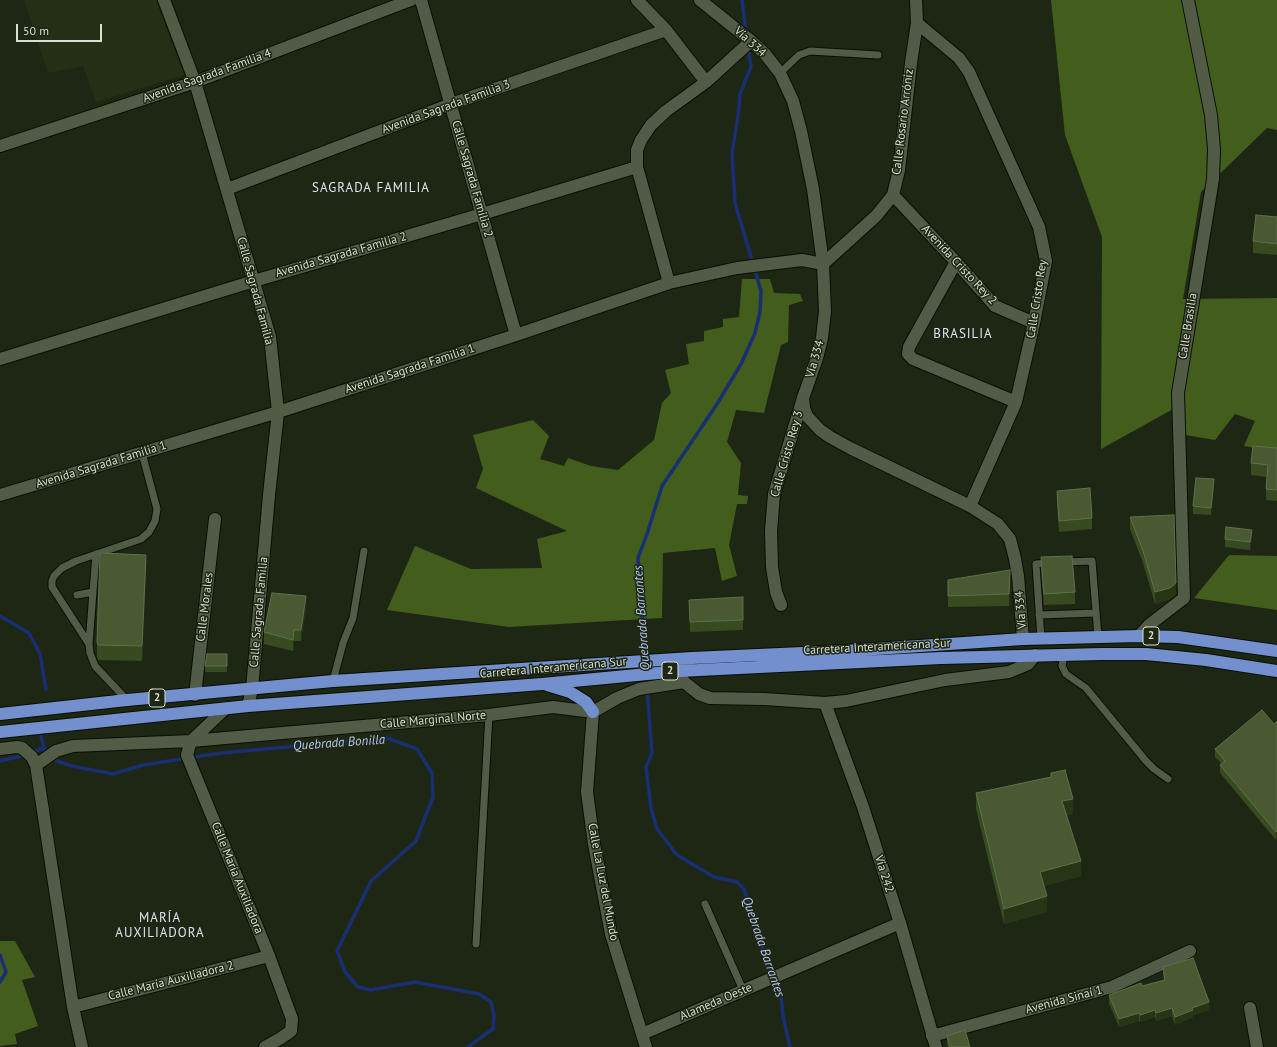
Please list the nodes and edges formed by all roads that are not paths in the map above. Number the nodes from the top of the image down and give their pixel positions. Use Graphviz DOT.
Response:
graph roads {
  1 [pos="164,0"];
  2 [pos="412,0"];
  3 [pos="421,0"];
  4 [pos="637,0"];
  5 [pos="700,0"];
  6 [pos="916,0"];
  7 [pos="1188,0"];
  8 [pos="916,24"];
  9 [pos="666,30"];
  10 [pos="751,41"];
  11 [pos="878,55"];
  12 [pos="780,73"];
  13 [pos="195,82"];
  14 [pos="706,82"];
  15 [pos="450,104"];
  16 [pos="0,146"];
  17 [pos="637,167"];
  18 [pos="227,189"];
  19 [pos="893,195"];
  20 [pos="482,214"];
  21 [pos="956,262"];
  22 [pos="824,264"];
  23 [pos="254,281"];
  24 [pos="669,283"];
  25 [pos="1034,323"];
  26 [pos="516,335"];
  27 [pos="0,360"];
  28 [pos="803,398"];
  29 [pos="1016,402"];
  30 [pos="278,412"];
  31 [pos="142,453"];
  32 [pos="0,495"];
  33 [pos="970,506"];
  34 [pos="215,519"];
  35 [pos="364,551"];
  36 [pos="96,554"];
  37 [pos="92,592"];
  38 [pos="77,595"];
  39 [pos="781,605"];
  40 [pos="1096,613"];
  41 [pos="1039,615"];
  42 [pos="1140,636"];
  43 [pos="1098,637"];
  44 [pos="1178,637"];
  45 [pos="1023,639"];
  46 [pos="1040,639"];
  47 [pos="89,644"];
  48 [pos="1277,651"];
  49 [pos="1035,655"];
  50 [pos="1050,655"];
  51 [pos="1064,655"];
  52 [pos="969,657"];
  53 [pos="692,658"];
  54 [pos="679,671"];
  55 [pos="1277,671"];
  56 [pos="333,681"];
  57 [pos="684,682"];
  58 [pos="542,684"];
  59 [pos="252,689"];
  60 [pos="195,695"];
  61 [pos="127,700"];
  62 [pos="825,702"];
  63 [pos="248,706"];
  64 [pos="225,709"];
  65 [pos="592,712"];
  66 [pos="0,714"];
  67 [pos="489,715"];
  68 [pos="0,732"];
  69 [pos="191,741"];
  70 [pos="0,749"];
  71 [pos="36,765"];
  72 [pos="1168,779"];
  73 [pos="705,904"];
  74 [pos="900,923"];
  75 [pos="476,944"];
  76 [pos="1190,951"];
  77 [pos="269,956"];
  78 [pos="743,990"];
  79 [pos="73,1007"];
  80 [pos="1250,1008"];
  81 [pos="642,1034"];
  82 [pos="934,1041"];
  83 [pos="82,1047"];
  84 [pos="266,1047"];
  85 [pos="646,1047"];
  86 [pos="1257,1047"];
  1 -- 13 [label="street, Calle Sagrada Familia"];
  2 -- 13 [label="street, Avenida Sagrada Familia 4"];
  3 -- 15 [label="street, Calle Sagrada Familia 2"];
  4 -- 9 [label="street"];
  5 -- 10 [label="street, Vía 334"];
  6 -- 8 [label="street, Calle Rosario Arróniz"];
  7 -- 42 [label="street, Calle Brasilia"];
  8 -- 19 [label="street, Calle Rosario Arróniz"];
  8 -- 25 [label="street, Calle Cristo Rey"];
  9 -- 14 [label="street"];
  9 -- 15 [label="street, Avenida Sagrada Familia 3"];
  10 -- 12 [label="street, Vía 334"];
  10 -- 14 [label="street"];
  11 -- 12 [label="lane"];
  12 -- 22 [label="street, Vía 334"];
  13 -- 16 [label="street, Avenida Sagrada Familia 4"];
  13 -- 18 [label="street, Calle Sagrada Familia"];
  14 -- 17 [label="street"];
  15 -- 18 [label="street, Avenida Sagrada Familia 3"];
  15 -- 20 [label="street, Calle Sagrada Familia 2"];
  17 -- 20 [label="street, Avenida Sagrada Familia 2"];
  17 -- 24 [label="street"];
  18 -- 23 [label="street, Calle Sagrada Familia"];
  19 -- 21 [label="street, Avenida Cristo Rey 2"];
  19 -- 22 [label="street, Calle Rosario Arróniz"];
  20 -- 23 [label="street, Avenida Sagrada Familia 2"];
  20 -- 26 [label="street, Calle Sagrada Familia 2"];
  21 -- 25 [label="street, Avenida Cristo Rey 2"];
  21 -- 29 [label="street"];
  22 -- 24 [label="street, Avenida Sagrada Familia 1"];
  22 -- 28 [label="street, Vía 334"];
  23 -- 27 [label="street, Avenida Sagrada Familia 2"];
  23 -- 30 [label="street, Calle Sagrada Familia"];
  24 -- 26 [label="street, Avenida Sagrada Familia 1"];
  25 -- 29 [label="street, Calle Cristo Rey"];
  26 -- 30 [label="street, Avenida Sagrada Familia 1"];
  28 -- 33 [label="street, Vía 334"];
  28 -- 39 [label="street, Calle Cristo Rey 3"];
  29 -- 33 [label="street, Calle Cristo Rey"];
  30 -- 31 [label="street, Avenida Sagrada Familia 1"];
  30 -- 59 [label="street, Calle Sagrada Familia"];
  31 -- 32 [label="street, Avenida Sagrada Familia 1"];
  31 -- 36 [label="lane"];
  33 -- 45 [label="street, Vía 334"];
  34 -- 60 [label="street, Calle Morales"];
  35 -- 56 [label="lane"];
  36 -- 37 [label="lane"];
  36 -- 47 [label="lane"];
  37 -- 38 [label="lane"];
  37 -- 47 [label="lane"];
  40 -- 41 [label="lane"];
  40 -- 41 [label="lane"];
  40 -- 43 [label="lane"];
  41 -- 46 [label="lane"];
  42 -- 43 [label="highway, Carretera Interamericana Sur / 2"];
  42 -- 44 [label="highway, Carretera Interamericana Sur / 2"];
  43 -- 46 [label="highway, Carretera Interamericana Sur / 2"];
  44 -- 48 [label="highway, Carretera Interamericana Sur / 2"];
  44 -- 51 [label="highway"];
  45 -- 46 [label="highway, Carretera Interamericana Sur / 2"];
  45 -- 50 [label="highway"];
  45 -- 52 [label="highway"];
  45 -- 53 [label="highway, Carretera Interamericana Sur / 2"];
  47 -- 61 [label="lane"];
  49 -- 50 [label="highway, Carretera Interamericana Sur / 2"];
  49 -- 52 [label="highway, Carretera Interamericana Sur / 2"];
  49 -- 62 [label="street"];
  50 -- 51 [label="highway, Carretera Interamericana Sur / 2"];
  51 -- 55 [label="highway, Carretera Interamericana Sur / 2"];
  51 -- 72 [label="lane"];
  52 -- 54 [label="highway, Carretera Interamericana Sur / 2"];
  53 -- 54 [label="street"];
  53 -- 56 [label="highway, Carretera Interamericana Sur / 2"];
  54 -- 57 [label="street"];
  54 -- 58 [label="highway, Carretera Interamericana Sur / 2"];
  56 -- 59 [label="highway, Carretera Interamericana Sur / 2"];
  57 -- 62 [label="street"];
  57 -- 65 [label="street"];
  58 -- 63 [label="highway, Carretera Interamericana Sur / 2"];
  58 -- 65 [label="highway"];
  59 -- 60 [label="highway, Carretera Interamericana Sur / 2"];
  59 -- 63 [label="street, Calle Sagrada Familia"];
  60 -- 61 [label="highway, Carretera Interamericana Sur / 2"];
  61 -- 66 [label="highway, Carretera Interamericana Sur / 2"];
  62 -- 74 [label="street, Vía 242"];
  63 -- 64 [label="highway, Carretera Interamericana Sur / 2"];
  64 -- 68 [label="highway, Carretera Interamericana Sur / 2"];
  64 -- 69 [label="street"];
  65 -- 67 [label="street, Calle Marginal Norte"];
  65 -- 81 [label="street, Calle La Luz del Mundo"];
  67 -- 69 [label="street, Calle Marginal Norte"];
  67 -- 75 [label="lane"];
  69 -- 71 [label="street, Calle Marginal Norte"];
  69 -- 77 [label="street, Calle María Auxiliadora"];
  70 -- 71 [label="street"];
  71 -- 79 [label="street"];
  73 -- 78 [label="lane"];
  74 -- 78 [label="street, Alameda Oeste"];
  74 -- 82 [label="street, Vía 242"];
  76 -- 82 [label="street, Avenida Sinaí 1"];
  77 -- 79 [label="street, Calle María Auxiliadora 2"];
  77 -- 84 [label="street, Calle María Auxiliadora"];
  78 -- 81 [label="street, Alameda Oeste"];
  79 -- 83 [label="street"];
  80 -- 86 [label="street"];
  81 -- 85 [label="street, Calle La Luz del Mundo"];
}
